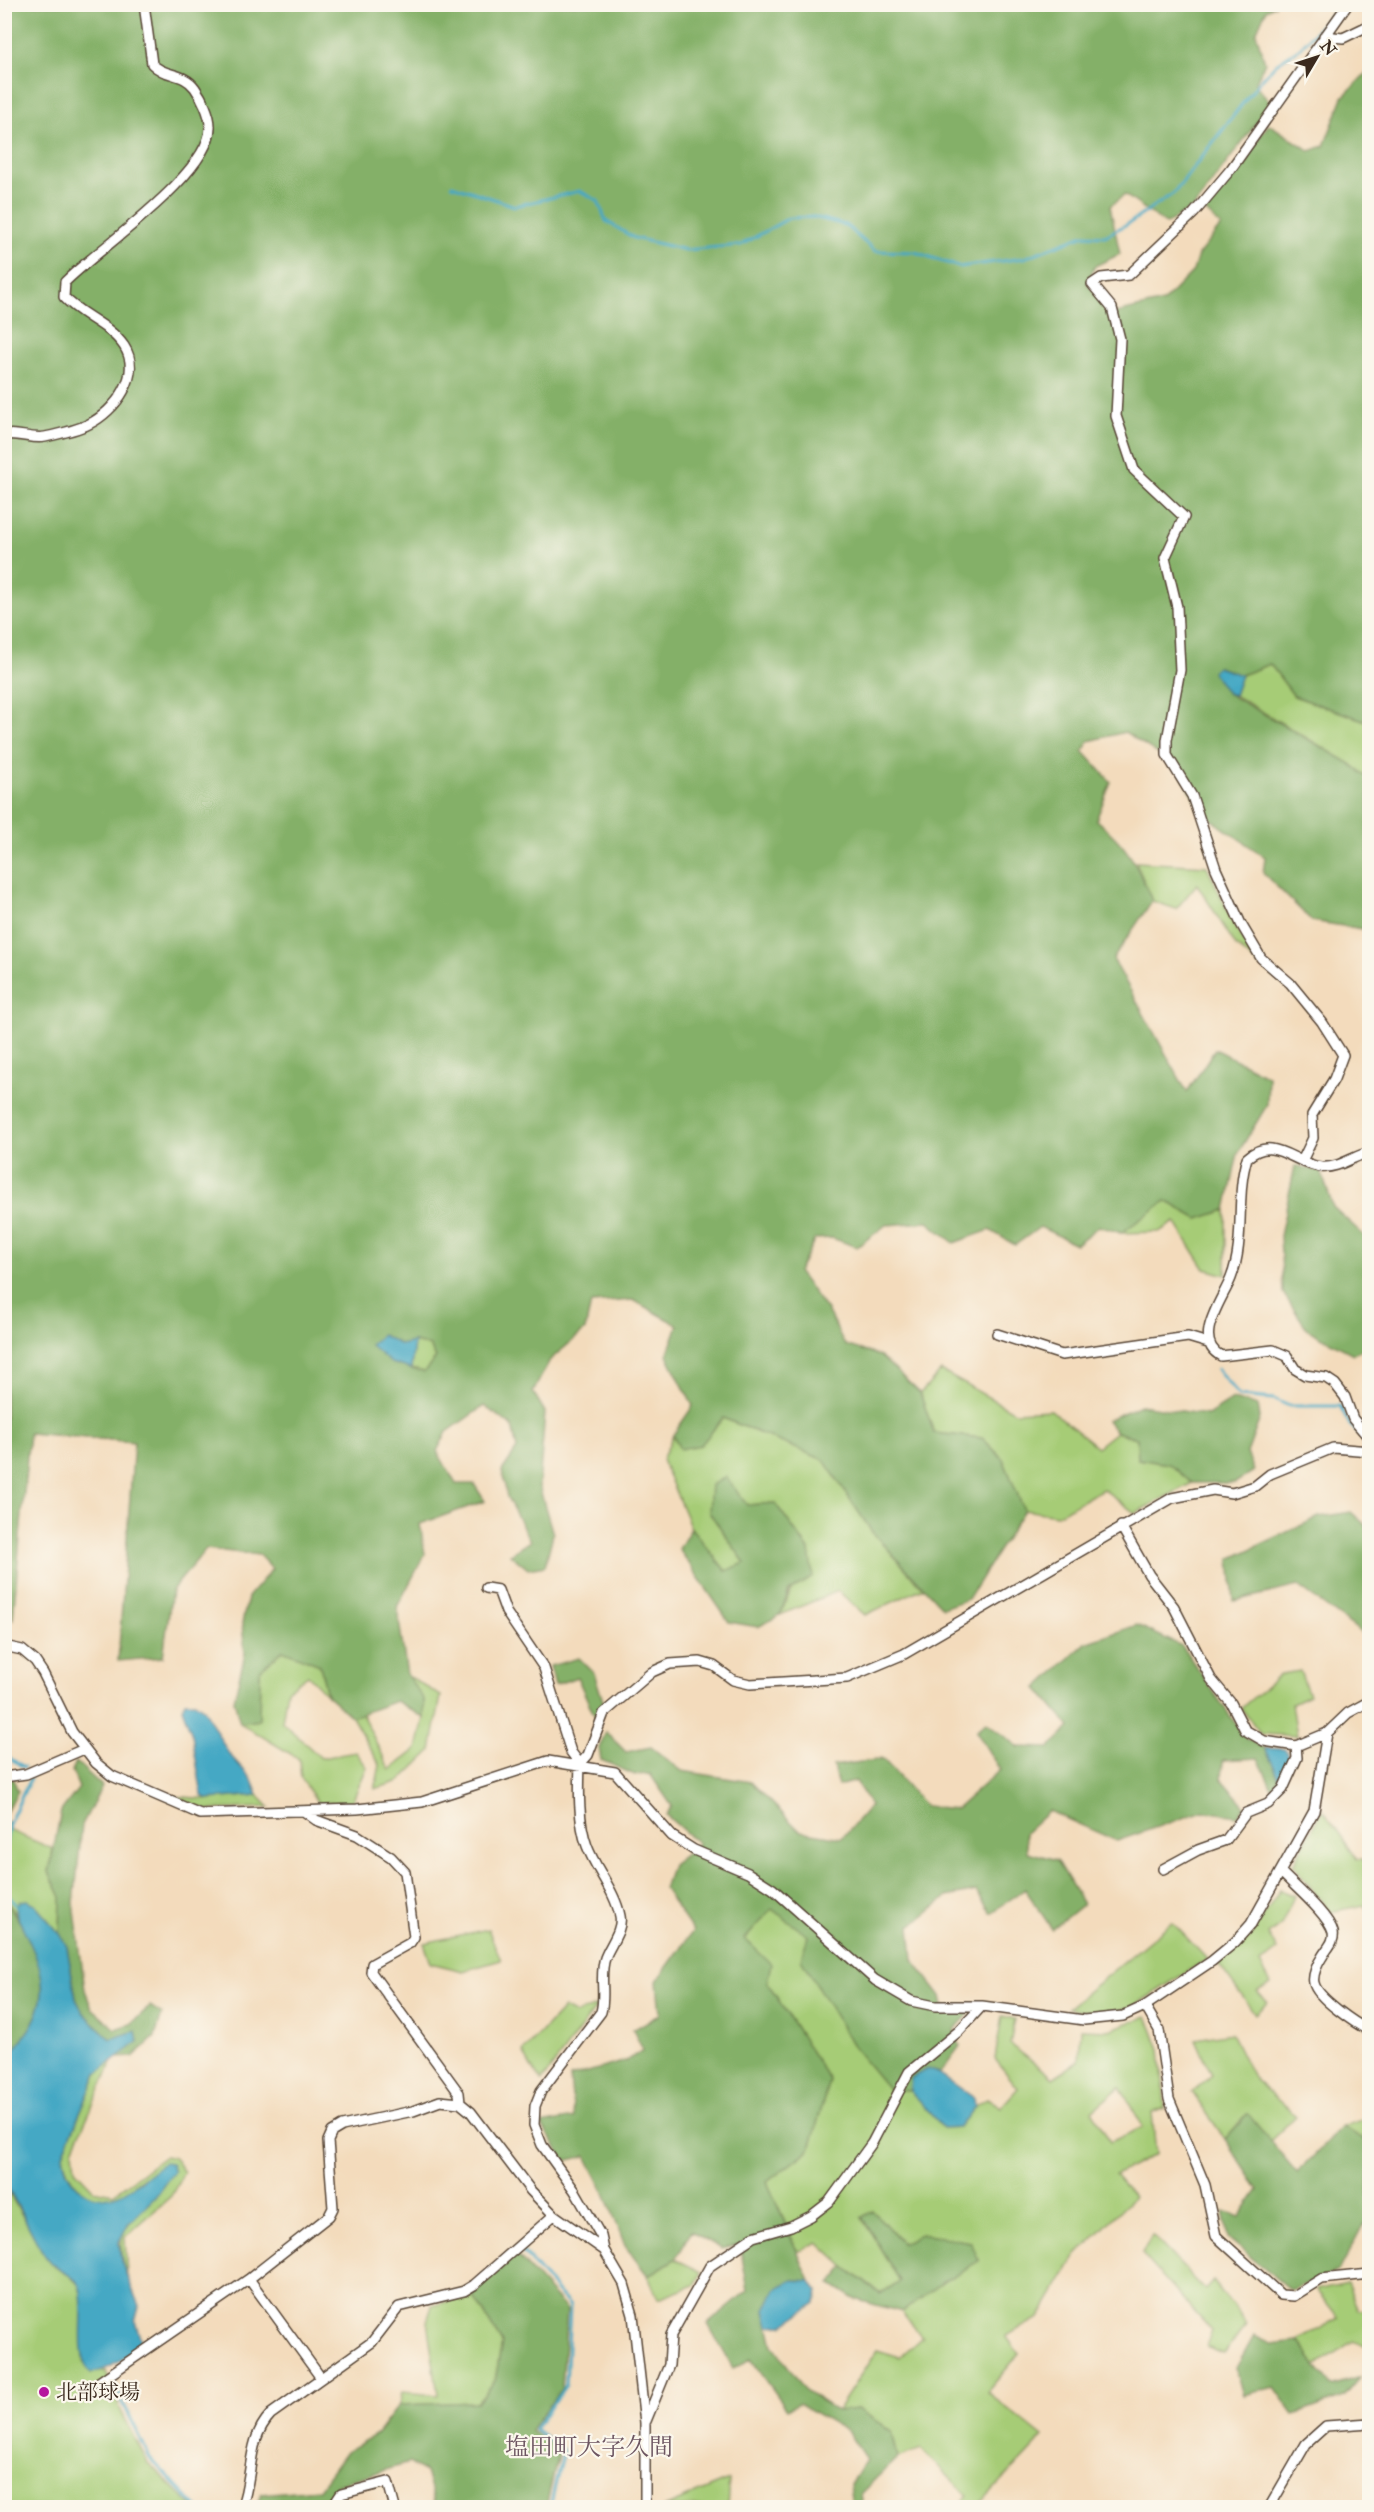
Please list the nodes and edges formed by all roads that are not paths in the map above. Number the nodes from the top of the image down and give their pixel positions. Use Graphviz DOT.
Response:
graph roads {
  1 [pos="144,4"];
  2 [pos="1348,4"];
  3 [pos="1370,25"];
  4 [pos="1323,36"];
  5 [pos="4,435"];
  6 [pos="1370,1152"];
  7 [pos="1302,1161"];
  8 [pos="997,1334"];
  9 [pos="1208,1343"];
  10 [pos="1370,1439"];
  11 [pos="1370,1451"];
  12 [pos="1121,1526"];
  13 [pos="486,1588"];
  14 [pos="4,1646"];
  15 [pos="1370,1701"];
  16 [pos="1327,1733"];
  17 [pos="1296,1746"];
  18 [pos="84,1749"];
  19 [pos="580,1764"];
  20 [pos="4,1777"];
  21 [pos="305,1812"];
  22 [pos="1163,1869"];
  23 [pos="1281,1872"];
  24 [pos="982,2006"];
  25 [pos="1145,2006"];
  26 [pos="1370,2031"];
  27 [pos="460,2103"];
  28 [pos="554,2215"];
  29 [pos="604,2250"];
  30 [pos="1370,2274"];
  31 [pos="249,2279"];
  32 [pos="321,2378"];
  33 [pos="99,2382"];
  34 [pos="645,2423"];
  35 [pos="1370,2423"];
  36 [pos="242,2508"];
  37 [pos="336,2508"];
  38 [pos="395,2508"];
  39 [pos="645,2508"];
  40 [pos="1269,2508"];
  1 -- 5 [label="street"];
  2 -- 4 [label="street"];
  3 -- 4 [label="street"];
  4 -- 7 [label="street"];
  6 -- 7 [label="street"];
  7 -- 9 [label="street"];
  8 -- 9 [label="street"];
  9 -- 10 [label="street"];
  11 -- 12 [label="street"];
  12 -- 17 [label="street"];
  12 -- 19 [label="street"];
  13 -- 19 [label="street"];
  14 -- 18 [label="street"];
  15 -- 16 [label="street"];
  16 -- 17 [label="street"];
  16 -- 23 [label="street"];
  17 -- 22 [label="street"];
  18 -- 20 [label="street"];
  18 -- 21 [label="street"];
  19 -- 21 [label="street"];
  19 -- 24 [label="street"];
  19 -- 29 [label="street"];
  21 -- 27 [label="street"];
  23 -- 25 [label="street"];
  23 -- 26 [label="street"];
  24 -- 25 [label="street"];
  24 -- 34 [label="street"];
  25 -- 30 [label="street"];
  27 -- 28 [label="street"];
  27 -- 31 [label="street"];
  28 -- 29 [label="street"];
  28 -- 32 [label="street"];
  29 -- 34 [label="street"];
  31 -- 32 [label="street"];
  31 -- 33 [label="street"];
  32 -- 36 [label="street"];
  34 -- 39 [label="street"];
  35 -- 40 [label="street"];
  37 -- 38 [label="street"];
}
